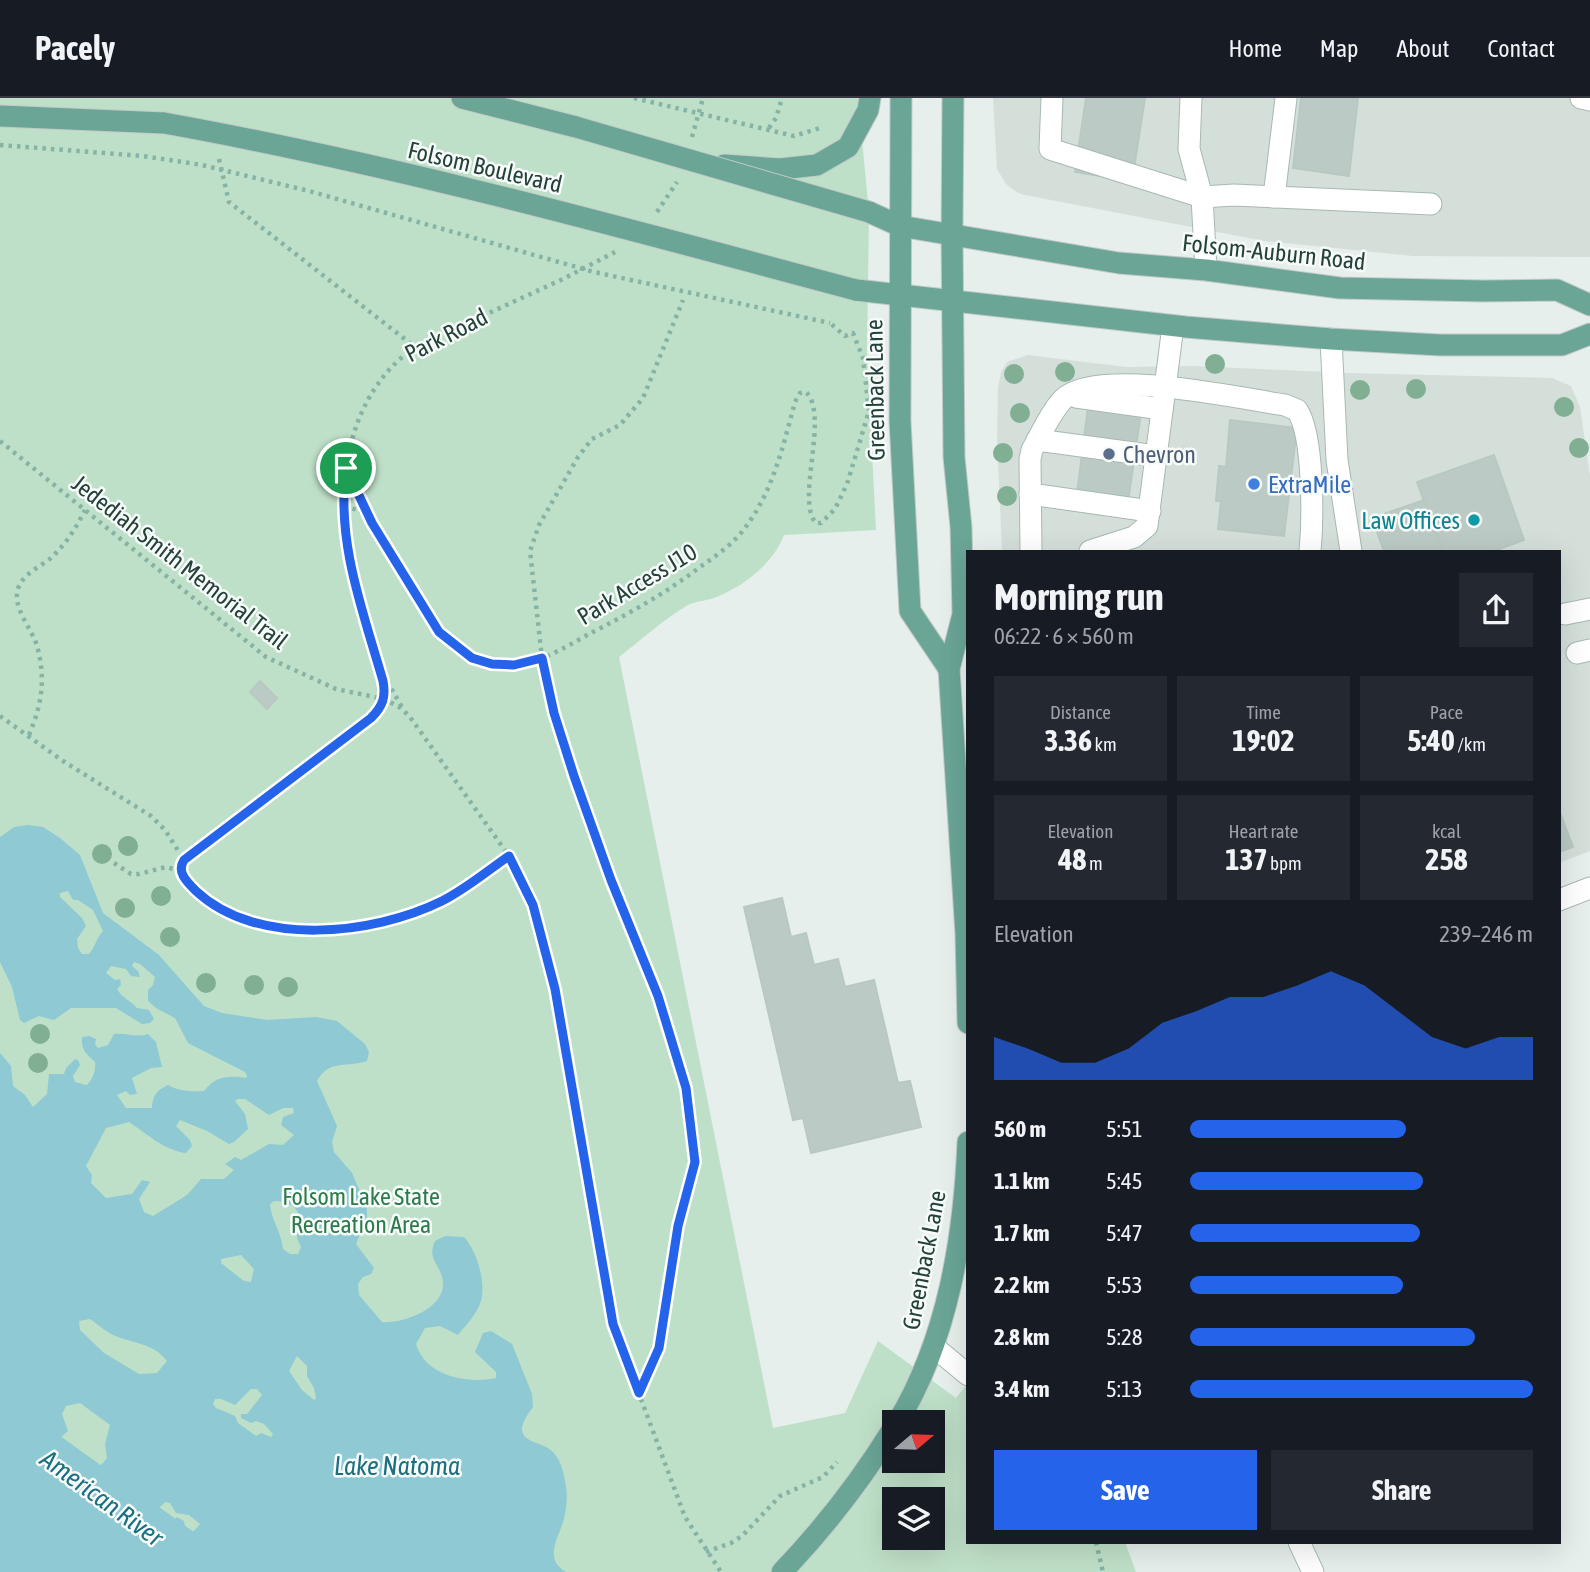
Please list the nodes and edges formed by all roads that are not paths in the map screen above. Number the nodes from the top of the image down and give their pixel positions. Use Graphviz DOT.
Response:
graph roads {
  1 [pos="462,98"];
  2 [pos="870,98"];
  3 [pos="901,98"];
  4 [pos="953,98"];
  5 [pos="1052,98"];
  6 [pos="1191,98"];
  7 [pos="1286,98"];
  8 [pos="1581,98"];
  9 [pos="1590,100"];
  10 [pos="0,116"];
  11 [pos="706,164"];
  12 [pos="1202,197"];
  13 [pos="1274,197"];
  14 [pos="1431,204"];
  15 [pos="900,226"];
  16 [pos="952,235"];
  17 [pos="1206,271"];
  18 [pos="900,296"];
  19 [pos="952,300"];
  20 [pos="1590,305"];
  21 [pos="1173,326"];
  22 [pos="1590,334"];
  23 [pos="1331,339"];
  24 [pos="1164,387"];
  25 [pos="1067,396"];
  26 [pos="1162,409"];
  27 [pos="1037,440"];
  28 [pos="1157,456"];
  29 [pos="1030,494"];
  30 [pos="1149,519"];
  31 [pos="1031,550"];
  32 [pos="1093,550"];
  33 [pos="1145,550"];
  34 [pos="1310,550"];
  35 [pos="1351,550"];
  36 [pos="965,575"];
  37 [pos="1590,609"];
  38 [pos="1565,614"];
  39 [pos="949,669"];
  40 [pos="1590,888"];
  41 [pos="1561,899"];
  42 [pos="966,934"];
  43 [pos="966,1180"];
  44 [pos="933,1346"];
  45 [pos="966,1373"];
  46 [pos="905,1410"];
  47 [pos="882,1447"];
  48 [pos="1300,1544"];
  49 [pos="786,1567"];
  50 [pos="1313,1572"];
  1 -- 11 [label="main road, bridge"];
  2 -- 11 [label="main road"];
  3 -- 15 [label="main road, Greenback Lane"];
  4 -- 16 [label="main road"];
  5 -- 12 [label="street"];
  6 -- 12 [label="street"];
  7 -- 13 [label="street"];
  8 -- 9 [label="street"];
  10 -- 18 [label="main road, Folsom Boulevard, bridge"];
  11 -- 15 [label="main road, bridge"];
  12 -- 13 [label="street"];
  12 -- 17 [label="street"];
  13 -- 14 [label="street"];
  15 -- 16 [label="main road"];
  15 -- 18 [label="main road, Greenback Lane"];
  16 -- 17 [label="main road, Folsom-Auburn Road"];
  16 -- 19 [label="main road"];
  17 -- 20 [label="main road, Folsom-Auburn Road"];
  18 -- 19 [label="main road, Folsom Boulevard"];
  18 -- 39 [label="main road, Greenback Lane"];
  19 -- 21 [label="main road"];
  19 -- 36 [label="main road"];
  21 -- 23 [label="main road"];
  21 -- 24 [label="street"];
  22 -- 23 [label="main road"];
  23 -- 35 [label="street"];
  24 -- 25 [label="street"];
  24 -- 26 [label="street"];
  24 -- 34 [label="street"];
  25 -- 26 [label="street"];
  25 -- 27 [label="street"];
  26 -- 28 [label="street"];
  27 -- 28 [label="street"];
  27 -- 29 [label="street"];
  28 -- 30 [label="street"];
  29 -- 30 [label="street"];
  29 -- 31 [label="street"];
  30 -- 32 [label="street"];
  30 -- 33 [label="street"];
  36 -- 39 [label="main road"];
  37 -- 38 [label="street"];
  39 -- 42 [label="main road"];
  40 -- 41 [label="street"];
  43 -- 44 [label="main road, Greenback Lane"];
  44 -- 45 [label="street"];
  44 -- 46 [label="main road, Greenback Lane"];
  47 -- 49 [label="main road"];
  48 -- 50 [label="street"];
}
